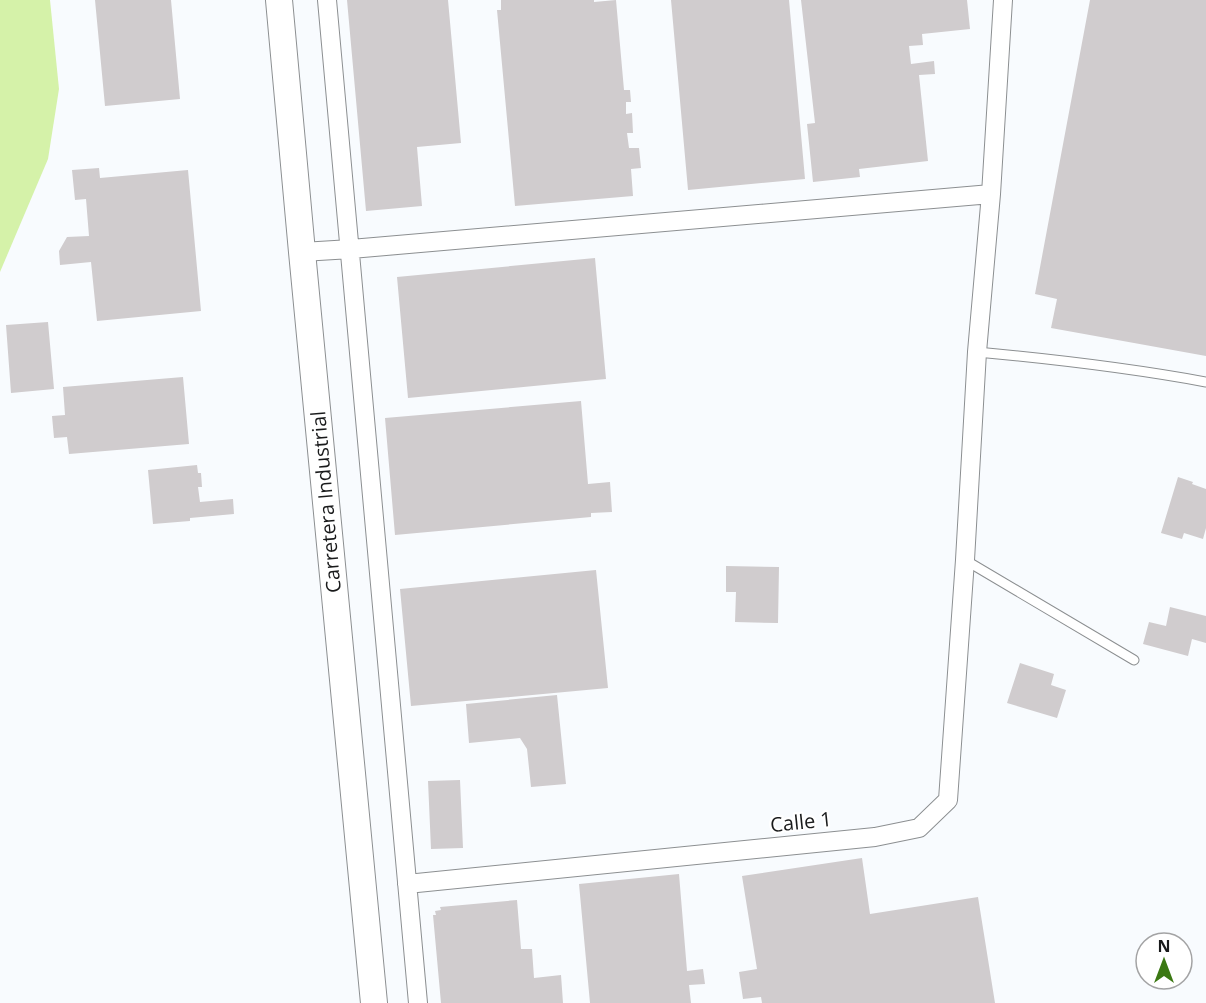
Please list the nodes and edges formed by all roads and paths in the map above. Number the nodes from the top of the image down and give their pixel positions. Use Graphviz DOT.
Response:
graph roads {
  1 [pos="279,0"];
  2 [pos="327,0"];
  3 [pos="1003,0"];
  4 [pos="990,194"];
  5 [pos="351,249"];
  6 [pos="302,252"];
  7 [pos="977,352"];
  8 [pos="1206,382"];
  9 [pos="965,560"];
  10 [pos="1134,660"];
  11 [pos="407,884"];
  12 [pos="374,1003"];
  13 [pos="418,1003"];
  1 -- 6 [label="street, Carretera Industrial"];
  2 -- 5 [label="street"];
  3 -- 4 [label="street, Calle 1"];
  4 -- 5 [label="street"];
  4 -- 7 [label="street, Calle 1"];
  5 -- 6 [label="street"];
  5 -- 11 [label="street"];
  6 -- 12 [label="street, Carretera Industrial"];
  7 -- 8 [label="lane"];
  7 -- 9 [label="street, Calle 1"];
  9 -- 10 [label="lane"];
  9 -- 11 [label="street, Calle 1"];
  11 -- 13 [label="street"];
}
